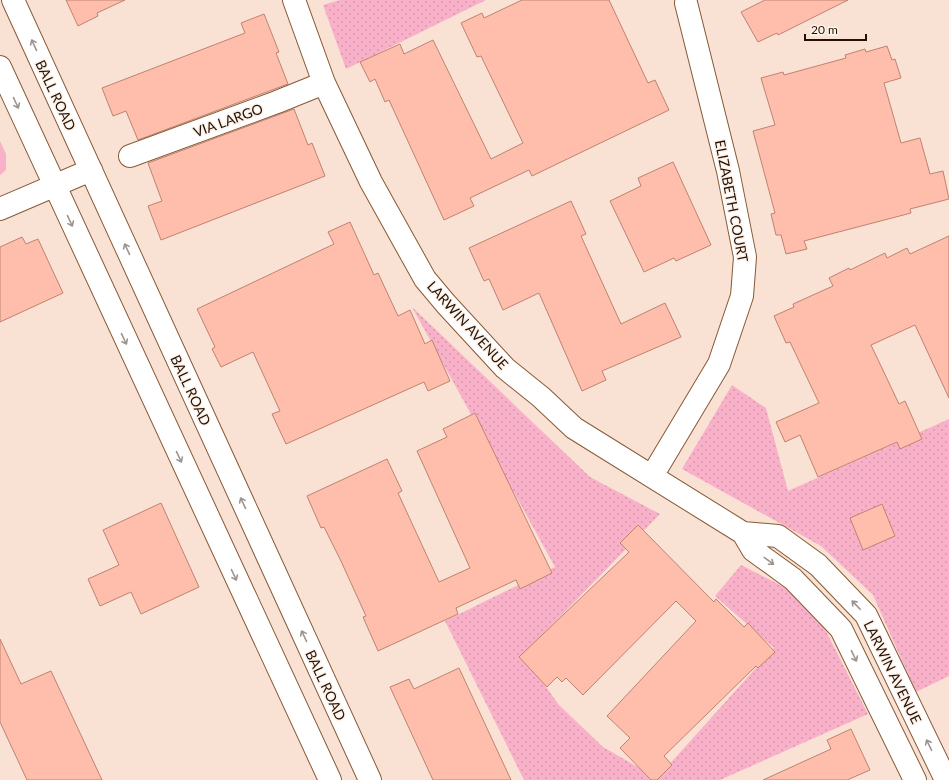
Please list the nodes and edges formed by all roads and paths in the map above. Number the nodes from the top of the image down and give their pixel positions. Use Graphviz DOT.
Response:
graph roads {
  1 [pos="13,0"];
  2 [pos="294,0"];
  3 [pos="686,3"];
  4 [pos="0,67"];
  5 [pos="324,83"];
  6 [pos="130,156"];
  7 [pos="91,170"];
  8 [pos="54,185"];
  9 [pos="0,209"];
  10 [pos="652,476"];
  11 [pos="743,533"];
  12 [pos="330,780"];
  13 [pos="370,780"];
  14 [pos="915,780"];
  15 [pos="946,780"];
  7 -- 1 [label="street, BALL ROAD, one-way"];
  2 -- 5 [label="street, LARWIN AVENUE"];
  3 -- 10 [label="street, ELIZABETH COURT"];
  4 -- 8 [label="street, one-way"];
  5 -- 6 [label="street, VIA LARGO"];
  5 -- 10 [label="street, LARWIN AVENUE"];
  7 -- 8 [label="street"];
  13 -- 7 [label="street, BALL ROAD, one-way"];
  8 -- 9 [label="street"];
  8 -- 12 [label="street, one-way"];
  10 -- 11 [label="street, LARWIN AVENUE"];
  11 -- 14 [label="street, LARWIN AVENUE, one-way"];
  15 -- 11 [label="street, LARWIN AVENUE, one-way"];
}
